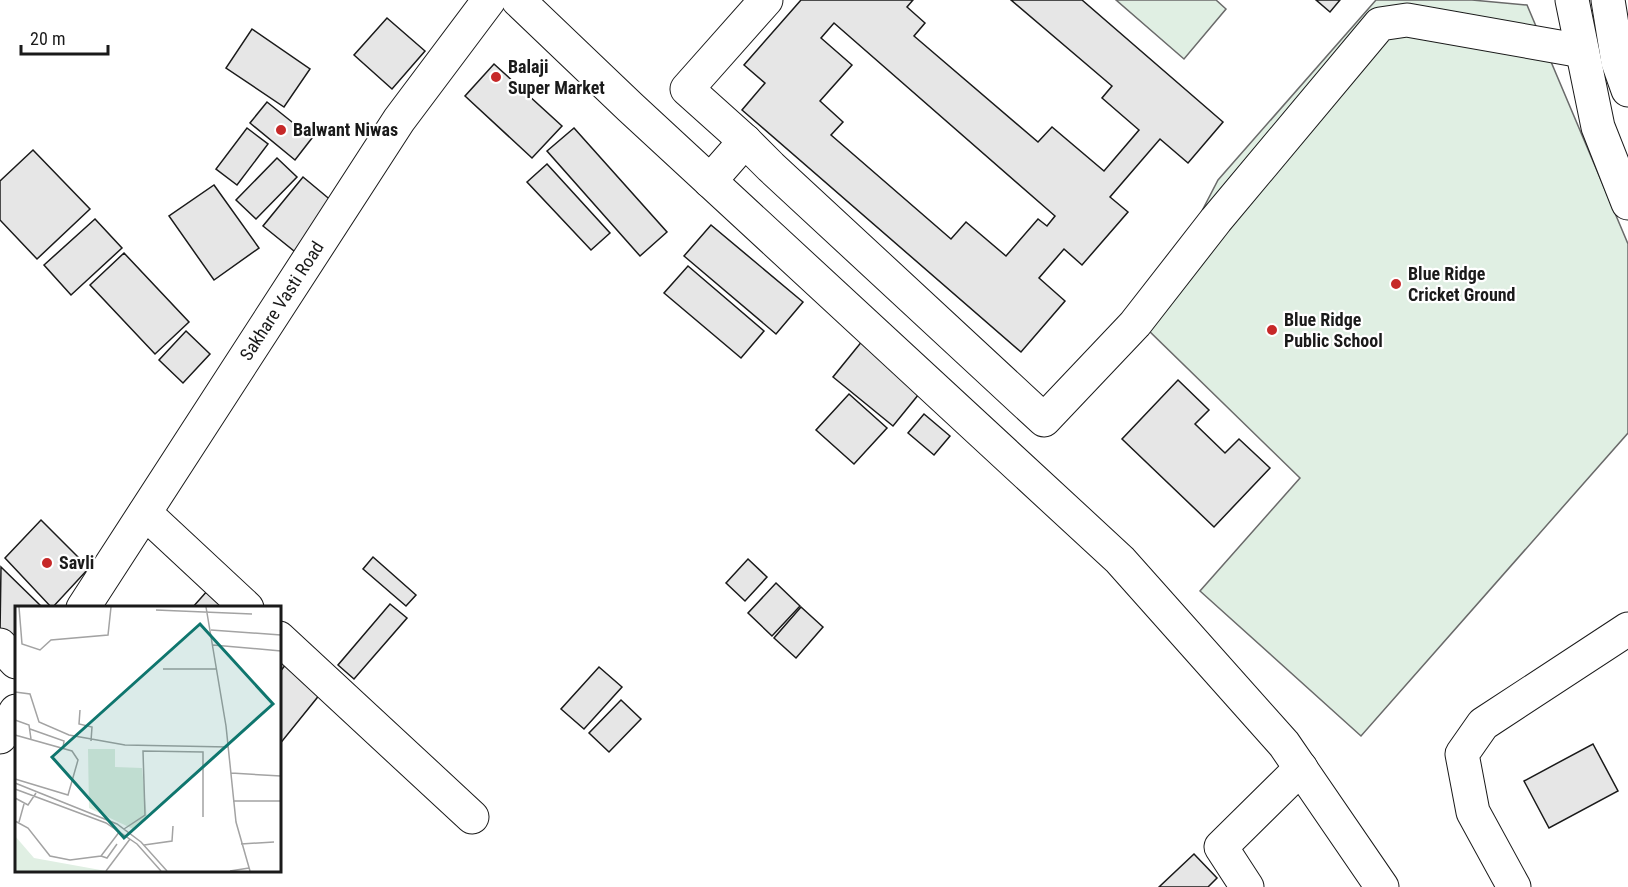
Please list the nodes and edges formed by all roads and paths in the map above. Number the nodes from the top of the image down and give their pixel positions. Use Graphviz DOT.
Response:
graph roads {
  1 [pos="489,0"];
  2 [pos="518,0"];
  3 [pos="766,0"];
  4 [pos="1572,0"];
  5 [pos="1608,0"];
  6 [pos="1582,51"];
  7 [pos="1625,71"];
  8 [pos="745,141"];
  9 [pos="710,182"];
  10 [pos="1628,203"];
  11 [pos="1044,420"];
  12 [pos="1008,458"];
  13 [pos="145,513"];
  14 [pos="84,606"];
  15 [pos="245,606"];
  16 [pos="1628,629"];
  17 [pos="280,639"];
  18 [pos="0,645"];
  19 [pos="15,661"];
  20 [pos="15,713"];
  21 [pos="0,737"];
  22 [pos="1301,768"];
  23 [pos="472,817"];
  24 [pos="1510,885"];
  25 [pos="1247,887"];
  26 [pos="1382,887"];
  1 -- 13 [label="street, Sakhare Vasti Road"];
  2 -- 9 [label="street"];
  3 -- 8 [label="street"];
  4 -- 6 [label="street"];
  5 -- 7 [label="street"];
  6 -- 10 [label="street"];
  6 -- 11 [label="street"];
  8 -- 9 [label="street"];
  8 -- 11 [label="street"];
  9 -- 12 [label="street"];
  11 -- 12 [label="street"];
  12 -- 22 [label="street"];
  13 -- 14 [label="street, Sakhare Vasti Road"];
  13 -- 15 [label="street"];
  16 -- 24 [label="street"];
  17 -- 23 [label="street"];
  18 -- 19 [label="street"];
  20 -- 21 [label="street"];
  22 -- 25 [label="street"];
  22 -- 26 [label="street"];
}
